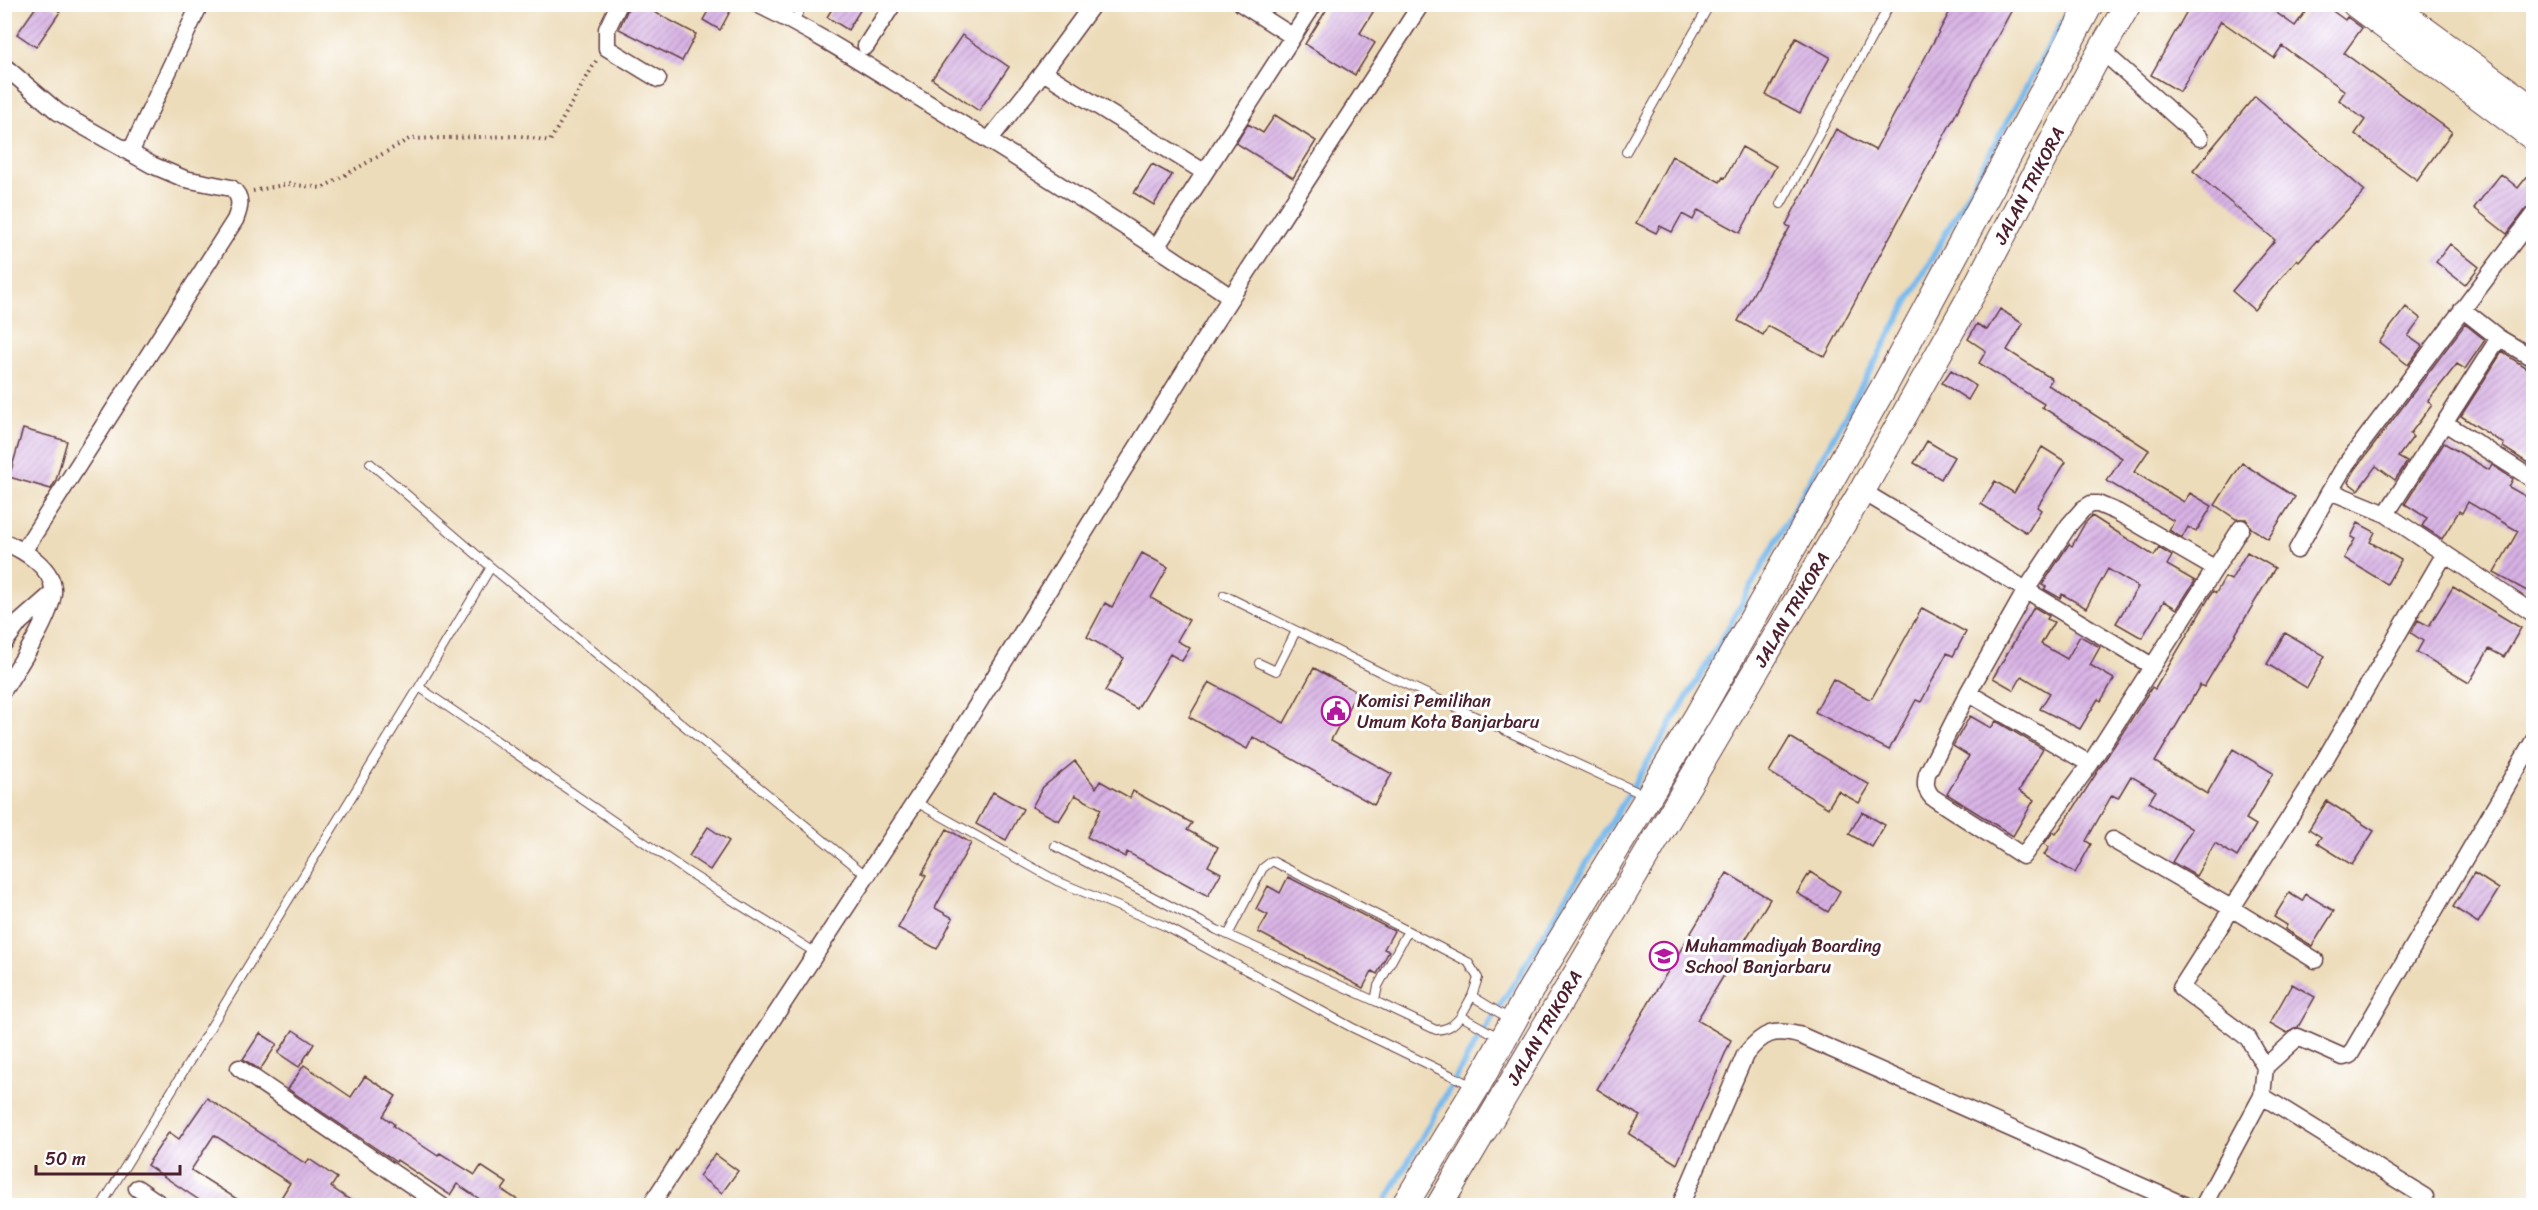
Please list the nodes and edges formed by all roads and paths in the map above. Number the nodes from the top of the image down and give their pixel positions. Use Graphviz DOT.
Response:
graph roads {
  1 [pos="200,4"];
  2 [pos="619,4"];
  3 [pos="757,4"];
  4 [pos="804,4"];
  5 [pos="893,4"];
  6 [pos="1093,4"];
  7 [pos="1242,4"];
  8 [pos="1314,4"];
  9 [pos="1421,4"];
  10 [pos="1710,4"];
  11 [pos="1890,4"];
  12 [pos="2090,4"];
  13 [pos="2128,4"];
  14 [pos="2355,4"];
  15 [pos="2389,4"];
  16 [pos="793,22"];
  17 [pos="1292,36"];
  18 [pos="605,42"];
  19 [pos="866,46"];
  20 [pos="2102,51"];
  21 [pos="4,66"];
  22 [pos="1043,72"];
  23 [pos="658,79"];
  24 [pos="2534,110"];
  25 [pos="2200,138"];
  26 [pos="2534,138"];
  27 [pos="989,140"];
  28 [pos="1626,152"];
  29 [pos="130,153"];
  30 [pos="1204,172"];
  31 [pos="237,194"];
  32 [pos="1781,204"];
  33 [pos="2534,215"];
  34 [pos="1157,246"];
  35 [pos="1231,297"];
  36 [pos="2462,309"];
  37 [pos="2499,338"];
  38 [pos="2534,359"];
  39 [pos="2445,423"];
  40 [pos="370,463"];
  41 [pos="2534,480"];
  42 [pos="2330,490"];
  43 [pos="1862,491"];
  44 [pos="2386,514"];
  45 [pos="2241,528"];
  46 [pos="4,542"];
  47 [pos="24,550"];
  48 [pos="2298,550"];
  49 [pos="2444,555"];
  50 [pos="491,567"];
  51 [pos="2214,568"];
  52 [pos="2026,590"];
  53 [pos="53,593"];
  54 [pos="1224,595"];
  55 [pos="2534,614"];
  56 [pos="1296,630"];
  57 [pos="4,643"];
  58 [pos="1259,663"];
  59 [pos="2152,666"];
  60 [pos="419,687"];
  61 [pos="4,689"];
  62 [pos="1968,693"];
  63 [pos="2534,740"];
  64 [pos="2090,764"];
  65 [pos="1640,793"];
  66 [pos="916,802"];
  67 [pos="2113,840"];
  68 [pos="1055,846"];
  69 [pos="867,876"];
  70 [pos="2231,908"];
  71 [pos="1410,932"];
  72 [pos="1228,935"];
  73 [pos="816,953"];
  74 [pos="2315,960"];
  75 [pos="1472,996"];
  76 [pos="1375,1001"];
  77 [pos="1461,1016"];
  78 [pos="1508,1030"];
  79 [pos="2265,1067"];
  80 [pos="239,1068"];
  81 [pos="1476,1088"];
  82 [pos="2262,1096"];
  83 [pos="137,1188"];
  84 [pos="1409,1197"];
  85 [pos="2425,1197"];
  86 [pos="1439,1205"];
  87 [pos="101,1206"];
  88 [pos="163,1206"];
  89 [pos="442,1206"];
  90 [pos="650,1206"];
  91 [pos="1680,1206"];
  92 [pos="2186,1206"];
  93 [pos="2203,1206"];
  1 -- 29 [label="street"];
  2 -- 18 [label="street"];
  3 -- 16 [label="street"];
  4 -- 16 [label="lane"];
  5 -- 19 [label="street"];
  6 -- 22 [label="street"];
  7 -- 17 [label="street"];
  8 -- 17 [label="street"];
  9 -- 35 [label="street"];
  10 -- 28 [label="lane"];
  11 -- 32 [label="lane"];
  12 -- 65 [label="main road, JALAN TRIKORA"];
  13 -- 20 [label="main road, JALAN TRIKORA"];
  14 -- 26 [label="main road"];
  15 -- 24 [label="main road"];
  16 -- 27 [label="street"];
  17 -- 30 [label="street"];
  18 -- 23 [label="street"];
  18 -- 31 [label="path"];
  20 -- 25 [label="street"];
  20 -- 43 [label="main road, JALAN TRIKORA"];
  21 -- 29 [label="street"];
  22 -- 27 [label="street"];
  22 -- 30 [label="street"];
  27 -- 34 [label="street"];
  29 -- 31 [label="street"];
  30 -- 34 [label="street"];
  31 -- 47 [label="street"];
  33 -- 36 [label="street"];
  34 -- 35 [label="street"];
  35 -- 66 [label="street"];
  36 -- 37 [label="street"];
  36 -- 42 [label="street"];
  37 -- 38 [label="street"];
  37 -- 39 [label="street"];
  39 -- 41 [label="street"];
  39 -- 44 [label="street"];
  40 -- 50 [label="lane"];
  42 -- 44 [label="street"];
  42 -- 48 [label="street"];
  43 -- 52 [label="street"];
  43 -- 86 [label="main road, JALAN TRIKORA"];
  44 -- 49 [label="street"];
  45 -- 51 [label="street"];
  46 -- 47 [label="street"];
  47 -- 53 [label="street"];
  49 -- 55 [label="street"];
  49 -- 70 [label="street"];
  50 -- 60 [label="lane"];
  50 -- 69 [label="lane"];
  51 -- 52 [label="street"];
  51 -- 59 [label="street"];
  52 -- 59 [label="street"];
  52 -- 62 [label="street"];
  53 -- 57 [label="street"];
  53 -- 61 [label="street"];
  54 -- 56 [label="lane"];
  56 -- 58 [label="lane"];
  56 -- 65 [label="lane"];
  59 -- 64 [label="street"];
  60 -- 73 [label="lane"];
  60 -- 87 [label="lane"];
  62 -- 64 [label="street"];
  62 -- 64 [label="street"];
  63 -- 79 [label="street"];
  65 -- 78 [label="main road, JALAN TRIKORA"];
  66 -- 69 [label="street"];
  66 -- 81 [label="lane"];
  67 -- 70 [label="street"];
  68 -- 72 [label="lane"];
  69 -- 73 [label="street"];
  70 -- 74 [label="street"];
  70 -- 79 [label="street"];
  71 -- 72 [label="lane"];
  71 -- 75 [label="lane"];
  71 -- 76 [label="lane"];
  72 -- 76 [label="lane"];
  73 -- 90 [label="street"];
  75 -- 77 [label="lane"];
  75 -- 78 [label="lane"];
  76 -- 77 [label="lane"];
  77 -- 78 [label="lane"];
  78 -- 81 [label="main road, JALAN TRIKORA"];
  79 -- 82 [label="street"];
  80 -- 89 [label="street"];
  81 -- 84 [label="main road, JALAN TRIKORA"];
  82 -- 85 [label="street"];
  82 -- 93 [label="street"];
  83 -- 88 [label="street"];
  84 -- 86 [label="main road"];
  91 -- 92 [label="street"];
}
